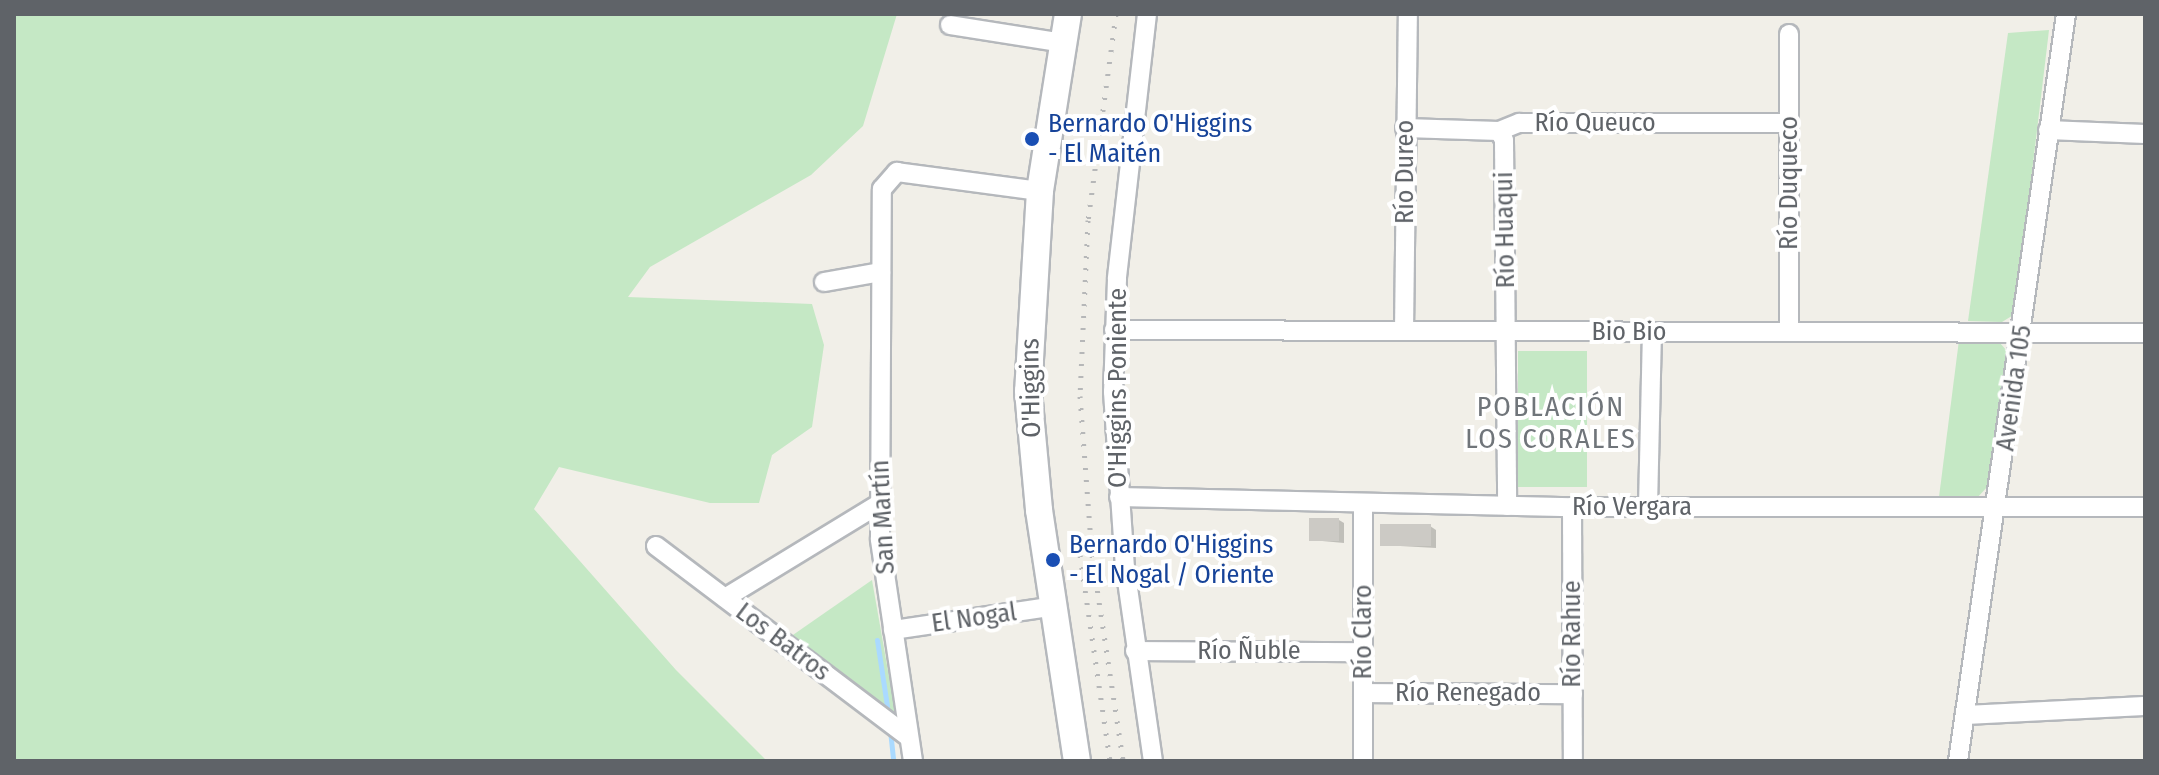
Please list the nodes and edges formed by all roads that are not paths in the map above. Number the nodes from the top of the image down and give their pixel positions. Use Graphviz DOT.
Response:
graph roads {
  1 [pos="1068,14"];
  2 [pos="1147,14"];
  3 [pos="1408,14"];
  4 [pos="2066,14"];
  5 [pos="950,25"];
  6 [pos="1789,34"];
  7 [pos="1064,43"];
  8 [pos="1789,123"];
  9 [pos="1405,128"];
  10 [pos="2048,130"];
  11 [pos="1499,131"];
  12 [pos="2145,134"];
  13 [pos="1040,191"];
  14 [pos="881,272"];
  15 [pos="824,282"];
  16 [pos="1114,330"];
  17 [pos="1404,331"];
  18 [pos="1506,331"];
  19 [pos="1652,332"];
  20 [pos="1789,332"];
  21 [pos="2022,333"];
  22 [pos="2145,333"];
  23 [pos="1119,497"];
  24 [pos="1363,503"];
  25 [pos="879,504"];
  26 [pos="1507,506"];
  27 [pos="1572,507"];
  28 [pos="1648,507"];
  29 [pos="1996,507"];
  30 [pos="2145,507"];
  31 [pos="656,546"];
  32 [pos="725,598"];
  33 [pos="1055,606"];
  34 [pos="893,630"];
  35 [pos="1135,651"];
  36 [pos="1363,652"];
  37 [pos="1363,693"];
  38 [pos="1573,694"];
  39 [pos="2145,706"];
  40 [pos="1965,715"];
  41 [pos="909,737"];
  42 [pos="913,761"];
  43 [pos="1077,761"];
  44 [pos="1153,761"];
  45 [pos="1363,761"];
  46 [pos="1573,761"];
  47 [pos="1958,761"];
  1 -- 7 [label="street, O'Higgins"];
  2 -- 16 [label="street, O'Higgins Poniente"];
  3 -- 9 [label="street, Río Dureo"];
  4 -- 10 [label="street, Avenida 105"];
  5 -- 7 [label="street"];
  6 -- 8 [label="street, Río Duqueco"];
  7 -- 13 [label="street, O'Higgins"];
  8 -- 11 [label="street, Río Queuco"];
  8 -- 20 [label="street, Río Duqueco"];
  9 -- 11 [label="street, Río Queuco"];
  9 -- 17 [label="street, Río Dureo"];
  10 -- 12 [label="street"];
  10 -- 21 [label="street, Avenida 105"];
  11 -- 18 [label="street, Río Huaqui"];
  13 -- 14 [label="street, San Martín"];
  13 -- 33 [label="street, O'Higgins"];
  14 -- 15 [label="street"];
  14 -- 25 [label="street, San Martín"];
  16 -- 17 [label="street, Bio Bio"];
  16 -- 23 [label="street, O'Higgins Poniente"];
  17 -- 18 [label="street, Bio Bio"];
  18 -- 19 [label="street, Bio Bio"];
  18 -- 26 [label="street, Río Huaqui"];
  19 -- 20 [label="street, Bio Bio"];
  19 -- 28 [label="street"];
  20 -- 21 [label="street, Bio Bio"];
  21 -- 22 [label="street, Bio Bio"];
  21 -- 29 [label="street, Avenida 105"];
  23 -- 24 [label="street, Río Vergara"];
  23 -- 35 [label="street, O'Higgins Poniente"];
  24 -- 26 [label="street, Río Vergara"];
  24 -- 36 [label="street, Río Claro"];
  25 -- 32 [label="street"];
  25 -- 34 [label="street, San Martín"];
  26 -- 27 [label="street, Río Vergara"];
  27 -- 28 [label="street, Río Vergara"];
  27 -- 38 [label="street, Río Rahue"];
  28 -- 29 [label="street, Río Vergara"];
  29 -- 30 [label="street, Río Vergara"];
  29 -- 40 [label="street, Avenida 105"];
  31 -- 32 [label="street, Los Batros"];
  32 -- 41 [label="street, Los Batros"];
  33 -- 34 [label="street, El Nogal"];
  33 -- 43 [label="street, O'Higgins"];
  34 -- 41 [label="street, San Martín"];
  35 -- 36 [label="street, Río Ñuble"];
  35 -- 44 [label="street, O'Higgins Poniente"];
  36 -- 37 [label="street, Río Claro"];
  37 -- 38 [label="street, Río Renegado"];
  37 -- 45 [label="street, Río Claro"];
  38 -- 46 [label="street, Río Rahue"];
  39 -- 40 [label="street"];
  40 -- 47 [label="street, Avenida 105"];
  41 -- 42 [label="street, San Martín"];
}
